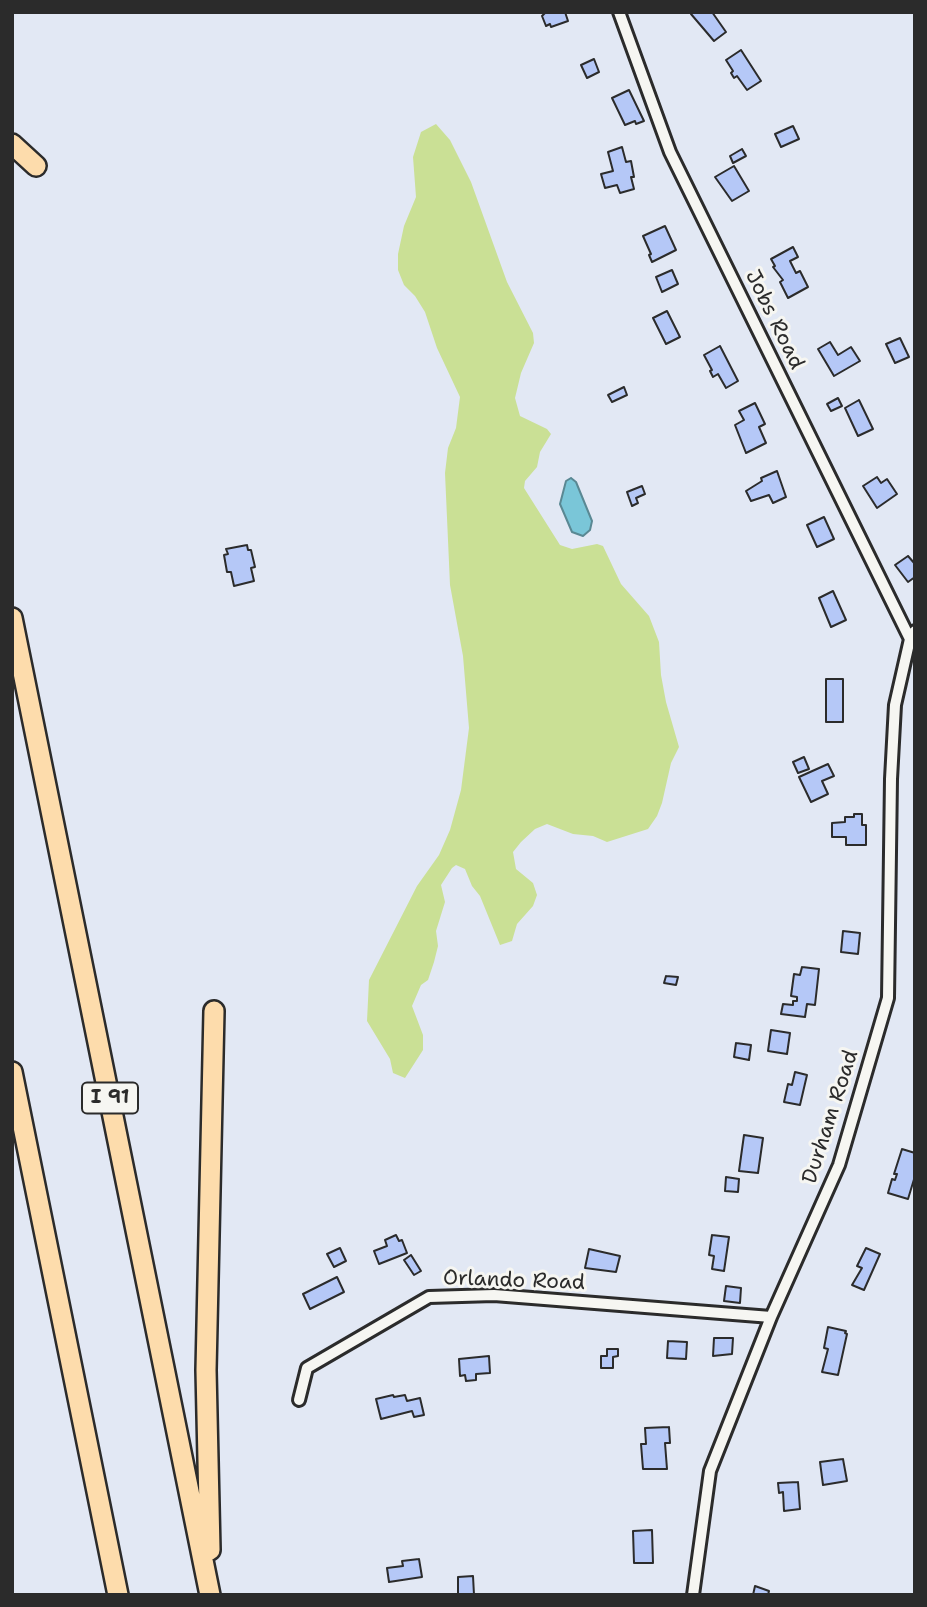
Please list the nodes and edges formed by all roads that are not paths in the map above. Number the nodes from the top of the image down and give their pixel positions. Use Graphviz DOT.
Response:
graph roads {
  1 [pos="619,12"];
  2 [pos="12,144"];
  3 [pos="36,166"];
  4 [pos="12,618"];
  5 [pos="912,635"];
  6 [pos="214,1011"];
  7 [pos="12,1072"];
  8 [pos="771,1317"];
  9 [pos="299,1400"];
  10 [pos="209,1587"];
  11 [pos="118,1595"];
  12 [pos="693,1595"];
  1 -- 5 [label="street, Jobs Road"];
  2 -- 3 [label="highway"];
  4 -- 10 [label="highway, I 91"];
  5 -- 8 [label="street, Durham Road"];
  6 -- 10 [label="highway"];
  7 -- 11 [label="highway"];
  8 -- 9 [label="street, Orlando Road"];
  8 -- 12 [label="street, Durham Road"];
}
